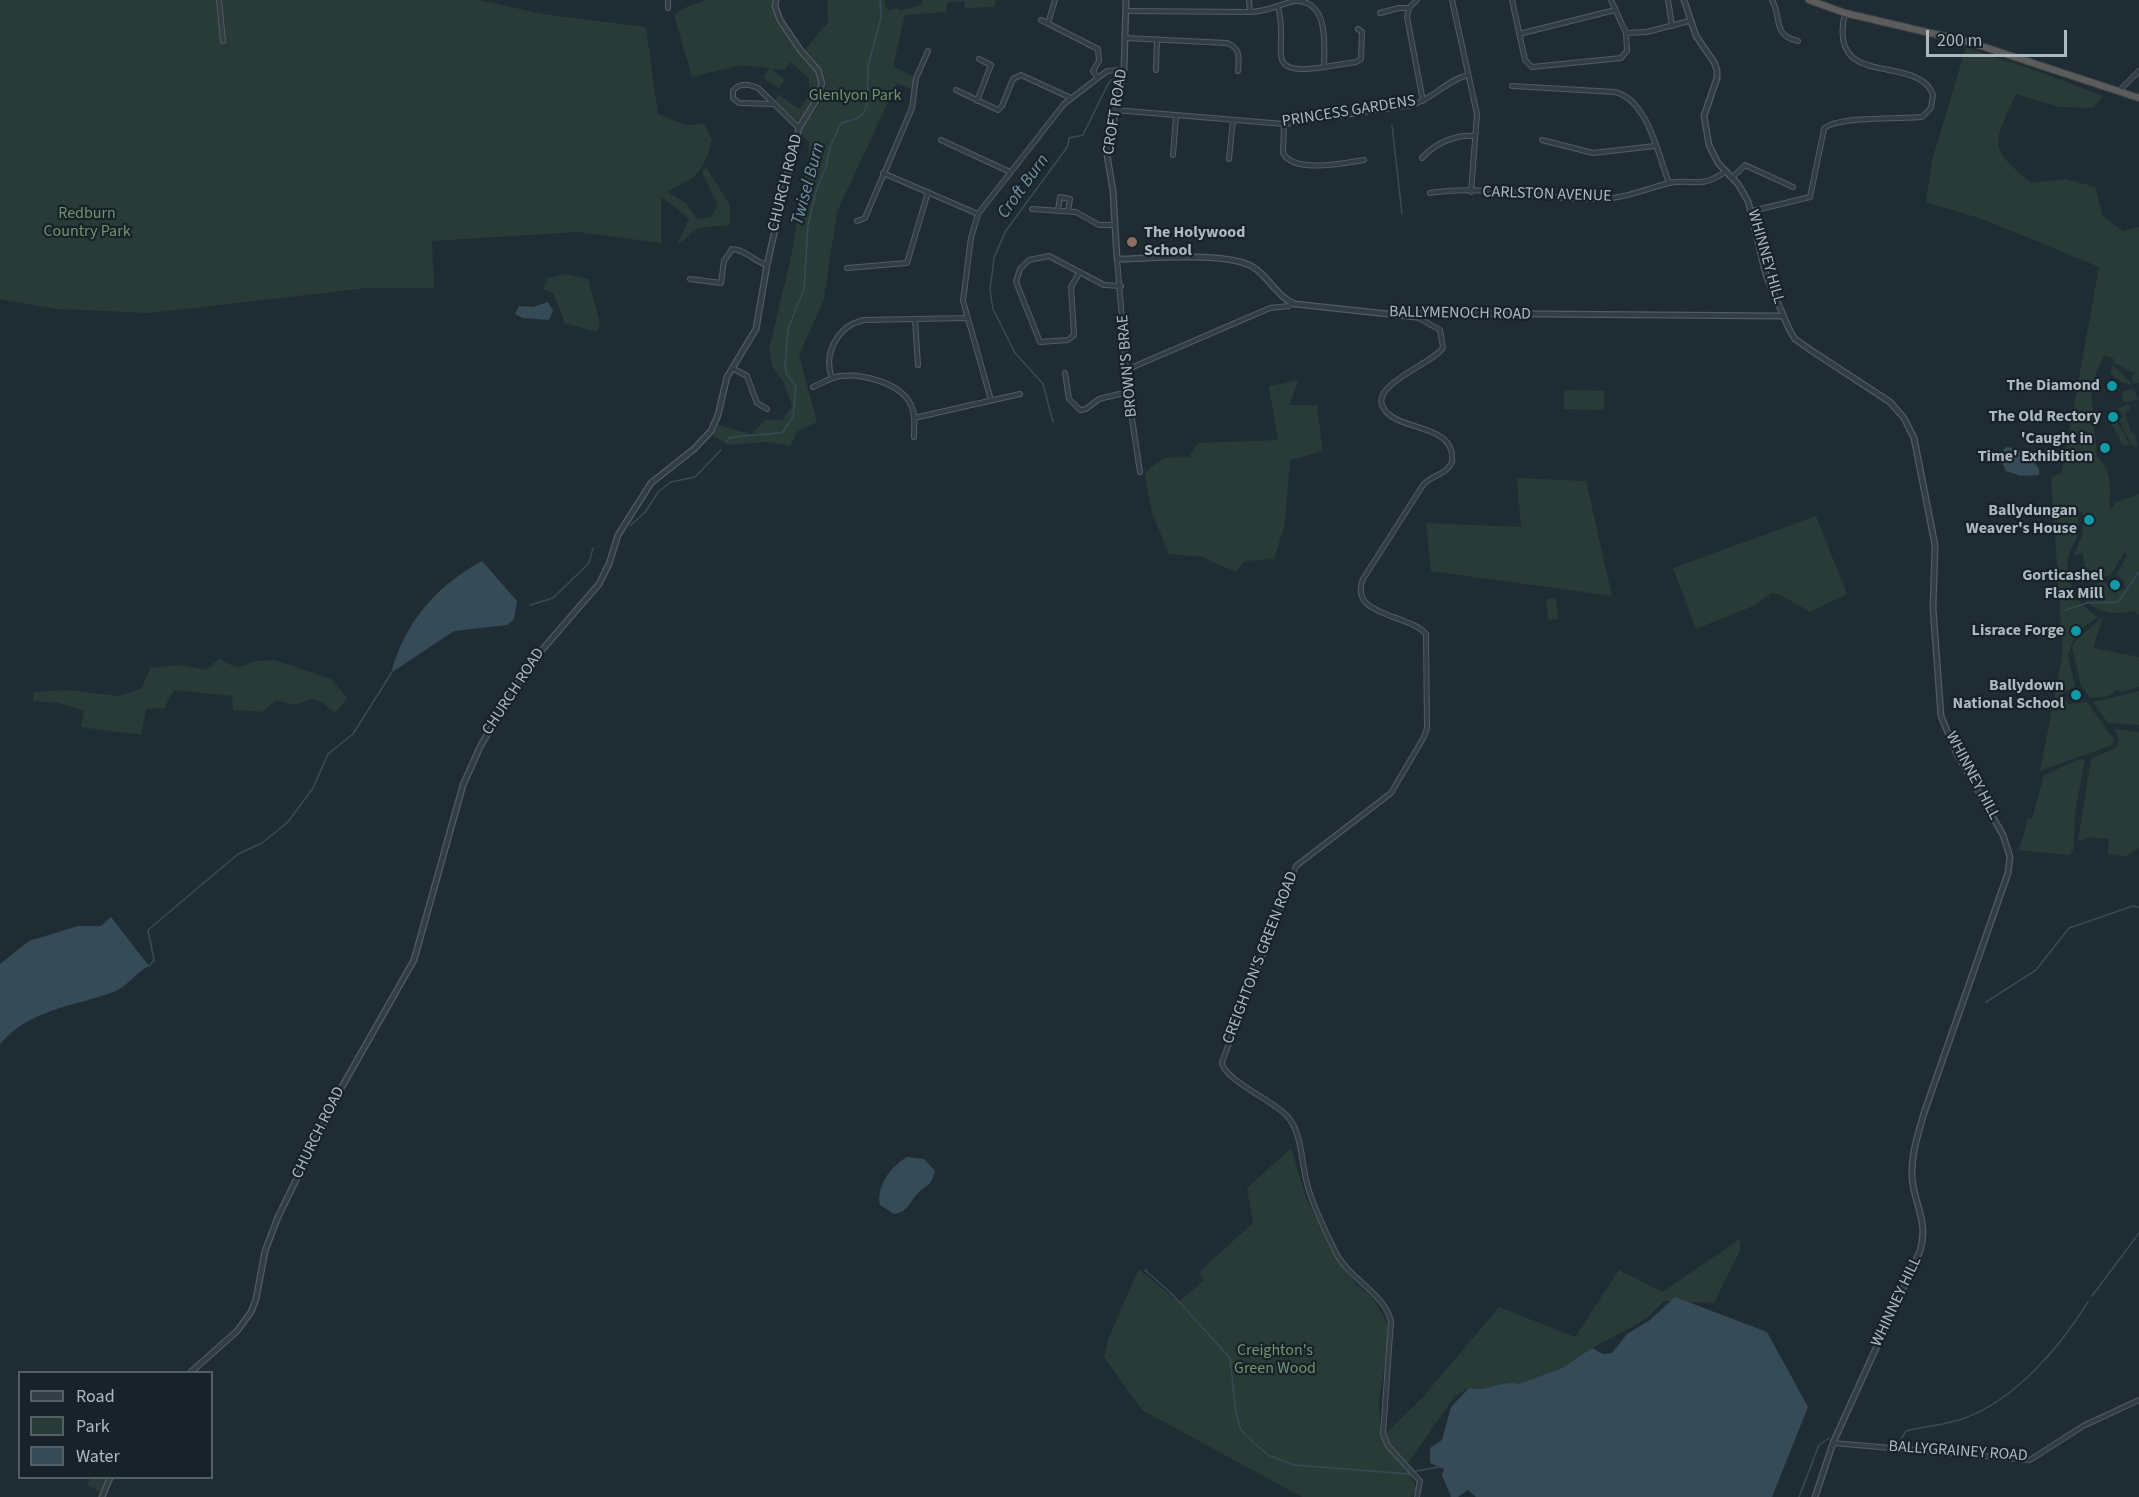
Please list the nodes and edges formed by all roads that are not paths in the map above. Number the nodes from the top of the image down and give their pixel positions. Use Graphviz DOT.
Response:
graph roads {
  1 [pos="219,0"];
  2 [pos="668,0"];
  3 [pos="777,0"];
  4 [pos="1055,0"];
  5 [pos="1126,0"];
  6 [pos="1250,0"];
  7 [pos="1417,0"];
  8 [pos="1452,0"];
  9 [pos="1512,0"];
  10 [pos="1611,0"];
  11 [pos="1668,0"];
  12 [pos="1684,0"];
  13 [pos="1772,0"];
  14 [pos="1809,0"];
  15 [pos="1278,7"];
  16 [pos="668,8"];
  17 [pos="1409,8"];
  18 [pos="1615,10"];
  19 [pos="1126,11"];
  20 [pos="1250,12"];
  21 [pos="1380,13"];
  22 [pos="1845,13"];
  23 [pos="1041,20"];
  24 [pos="1689,21"];
  25 [pos="1048,23"];
  26 [pos="1672,26"];
  27 [pos="1358,29"];
  28 [pos="1626,33"];
  29 [pos="1519,34"];
  30 [pos="1125,38"];
  31 [pos="1157,39"];
  32 [pos="223,41"];
  33 [pos="1798,41"];
  34 [pos="928,51"];
  35 [pos="979,59"];
  36 [pos="1324,67"];
  37 [pos="1124,70"];
  38 [pos="1156,70"];
  39 [pos="2139,70"];
  40 [pos="1238,71"];
  41 [pos="1468,75"];
  42 [pos="1098,78"];
  43 [pos="1512,86"];
  44 [pos="956,90"];
  45 [pos="2120,90"];
  46 [pos="1071,98"];
  47 [pos="2139,98"];
  48 [pos="977,101"];
  49 [pos="1423,101"];
  50 [pos="774,104"];
  51 [pos="1115,110"];
  52 [pos="1176,116"];
  53 [pos="1233,120"];
  54 [pos="1284,124"];
  55 [pos="799,128"];
  56 [pos="1475,136"];
  57 [pos="941,140"];
  58 [pos="1542,140"];
  59 [pos="1655,146"];
  60 [pos="1173,155"];
  61 [pos="1422,158"];
  62 [pos="1229,159"];
  63 [pos="1364,160"];
  64 [pos="883,172"];
  65 [pos="1010,172"];
  66 [pos="1725,172"];
  67 [pos="1732,178"];
  68 [pos="1669,183"];
  69 [pos="1793,187"];
  70 [pos="928,192"];
  71 [pos="1471,192"];
  72 [pos="1430,193"];
  73 [pos="1032,209"];
  74 [pos="1058,210"];
  75 [pos="1068,211"];
  76 [pos="1752,211"];
  77 [pos="978,214"];
  78 [pos="857,221"];
  79 [pos="1114,225"];
  80 [pos="1118,259"];
  81 [pos="767,265"];
  82 [pos="847,268"];
  83 [pos="1079,273"];
  84 [pos="690,279"];
  85 [pos="1120,286"];
  86 [pos="1292,303"];
  87 [pos="1782,316"];
  88 [pos="1416,317"];
  89 [pos="966,318"];
  90 [pos="915,320"];
  91 [pos="918,365"];
  92 [pos="732,368"];
  93 [pos="1126,370"];
  94 [pos="1065,373"];
  95 [pos="832,378"];
  96 [pos="813,387"];
  97 [pos="1128,392"];
  98 [pos="1020,394"];
  99 [pos="991,400"];
  100 [pos="767,409"];
  101 [pos="914,418"];
  102 [pos="914,437"];
  103 [pos="1140,472"];
  104 [pos="192,1371"];
  105 [pos="2139,1400"];
  106 [pos="1833,1443"];
  107 [pos="110,1479"];
  108 [pos="102,1497"];
  109 [pos="1418,1497"];
  110 [pos="1815,1497"];
  1 -- 32 [label="street"];
  2 -- 16 [label="street"];
  3 -- 55 [label="street, CHURCH ROAD"];
  4 -- 25 [label="street"];
  5 -- 19 [label="street, CROFT ROAD"];
  6 -- 20 [label="street"];
  7 -- 17 [label="street"];
  8 -- 41 [label="street"];
  9 -- 29 [label="street"];
  10 -- 18 [label="street"];
  11 -- 26 [label="street"];
  12 -- 24 [label="street, WHINNEY HILL"];
  13 -- 33 [label="street"];
  14 -- 22 [label="highway"];
  15 -- 20 [label="street"];
  15 -- 36 [label="street"];
  15 -- 36 [label="street"];
  17 -- 21 [label="street"];
  17 -- 49 [label="street"];
  18 -- 28 [label="street"];
  18 -- 29 [label="street"];
  19 -- 20 [label="street"];
  19 -- 30 [label="street, CROFT ROAD"];
  22 -- 45 [label="highway"];
  22 -- 76 [label="street"];
  23 -- 25 [label="street"];
  24 -- 26 [label="street"];
  24 -- 66 [label="street, WHINNEY HILL"];
  25 -- 42 [label="street"];
  26 -- 28 [label="street"];
  27 -- 36 [label="street"];
  28 -- 29 [label="street"];
  30 -- 31 [label="street"];
  30 -- 37 [label="street, CROFT ROAD"];
  31 -- 38 [label="street"];
  31 -- 40 [label="street"];
  34 -- 64 [label="street"];
  35 -- 48 [label="street"];
  37 -- 42 [label="street"];
  37 -- 51 [label="street, CROFT ROAD"];
  39 -- 45 [label="street"];
  41 -- 49 [label="street, PRINCESS GARDENS"];
  41 -- 56 [label="street"];
  42 -- 46 [label="street"];
  43 -- 59 [label="street"];
  44 -- 48 [label="street"];
  45 -- 47 [label="highway"];
  46 -- 48 [label="street"];
  46 -- 65 [label="street"];
  49 -- 54 [label="street, PRINCESS GARDENS"];
  50 -- 50 [label="street"];
  50 -- 55 [label="street"];
  51 -- 52 [label="street, PRINCESS GARDENS"];
  51 -- 79 [label="street, CROFT ROAD"];
  52 -- 53 [label="street, PRINCESS GARDENS"];
  52 -- 60 [label="street"];
  53 -- 54 [label="street, PRINCESS GARDENS"];
  53 -- 62 [label="street"];
  54 -- 63 [label="street"];
  55 -- 81 [label="street, CHURCH ROAD"];
  56 -- 61 [label="street"];
  56 -- 71 [label="street"];
  57 -- 65 [label="street"];
  58 -- 59 [label="street"];
  59 -- 68 [label="street"];
  64 -- 70 [label="street"];
  64 -- 78 [label="street"];
  65 -- 77 [label="street"];
  66 -- 67 [label="street, WHINNEY HILL"];
  66 -- 68 [label="street, CARLSTON AVENUE"];
  67 -- 69 [label="street"];
  67 -- 76 [label="street, WHINNEY HILL"];
  68 -- 71 [label="street, CARLSTON AVENUE"];
  70 -- 77 [label="street"];
  70 -- 82 [label="street"];
  71 -- 72 [label="street, CARLSTON AVENUE"];
  73 -- 74 [label="street"];
  74 -- 75 [label="street"];
  74 -- 75 [label="street"];
  75 -- 79 [label="street"];
  76 -- 87 [label="street, WHINNEY HILL"];
  77 -- 89 [label="street"];
  79 -- 80 [label="street, CROFT ROAD"];
  80 -- 85 [label="street, BROWN'S BRAE"];
  80 -- 86 [label="street"];
  81 -- 84 [label="street"];
  81 -- 92 [label="street, CHURCH ROAD"];
  83 -- 83 [label="street"];
  83 -- 85 [label="street"];
  85 -- 93 [label="street, BROWN'S BRAE"];
  86 -- 88 [label="street, BALLYMENOCH ROAD"];
  86 -- 93 [label="street"];
  87 -- 88 [label="street, BALLYMENOCH ROAD"];
  87 -- 106 [label="street, WHINNEY HILL"];
  88 -- 109 [label="street, CREIGHTON'S GREEN ROAD"];
  89 -- 90 [label="street"];
  89 -- 99 [label="street"];
  90 -- 91 [label="street"];
  90 -- 95 [label="street"];
  92 -- 100 [label="street"];
  92 -- 104 [label="street, CHURCH ROAD"];
  93 -- 97 [label="street, BROWN'S BRAE"];
  94 -- 97 [label="street"];
  95 -- 96 [label="street"];
  95 -- 101 [label="street"];
  97 -- 103 [label="street, BROWN'S BRAE"];
  98 -- 99 [label="street"];
  99 -- 101 [label="street"];
  101 -- 102 [label="street"];
  105 -- 106 [label="street, BALLYGRAINEY ROAD"];
  106 -- 110 [label="street, WHINNEY HILL"];
  107 -- 108 [label="street"];
}
